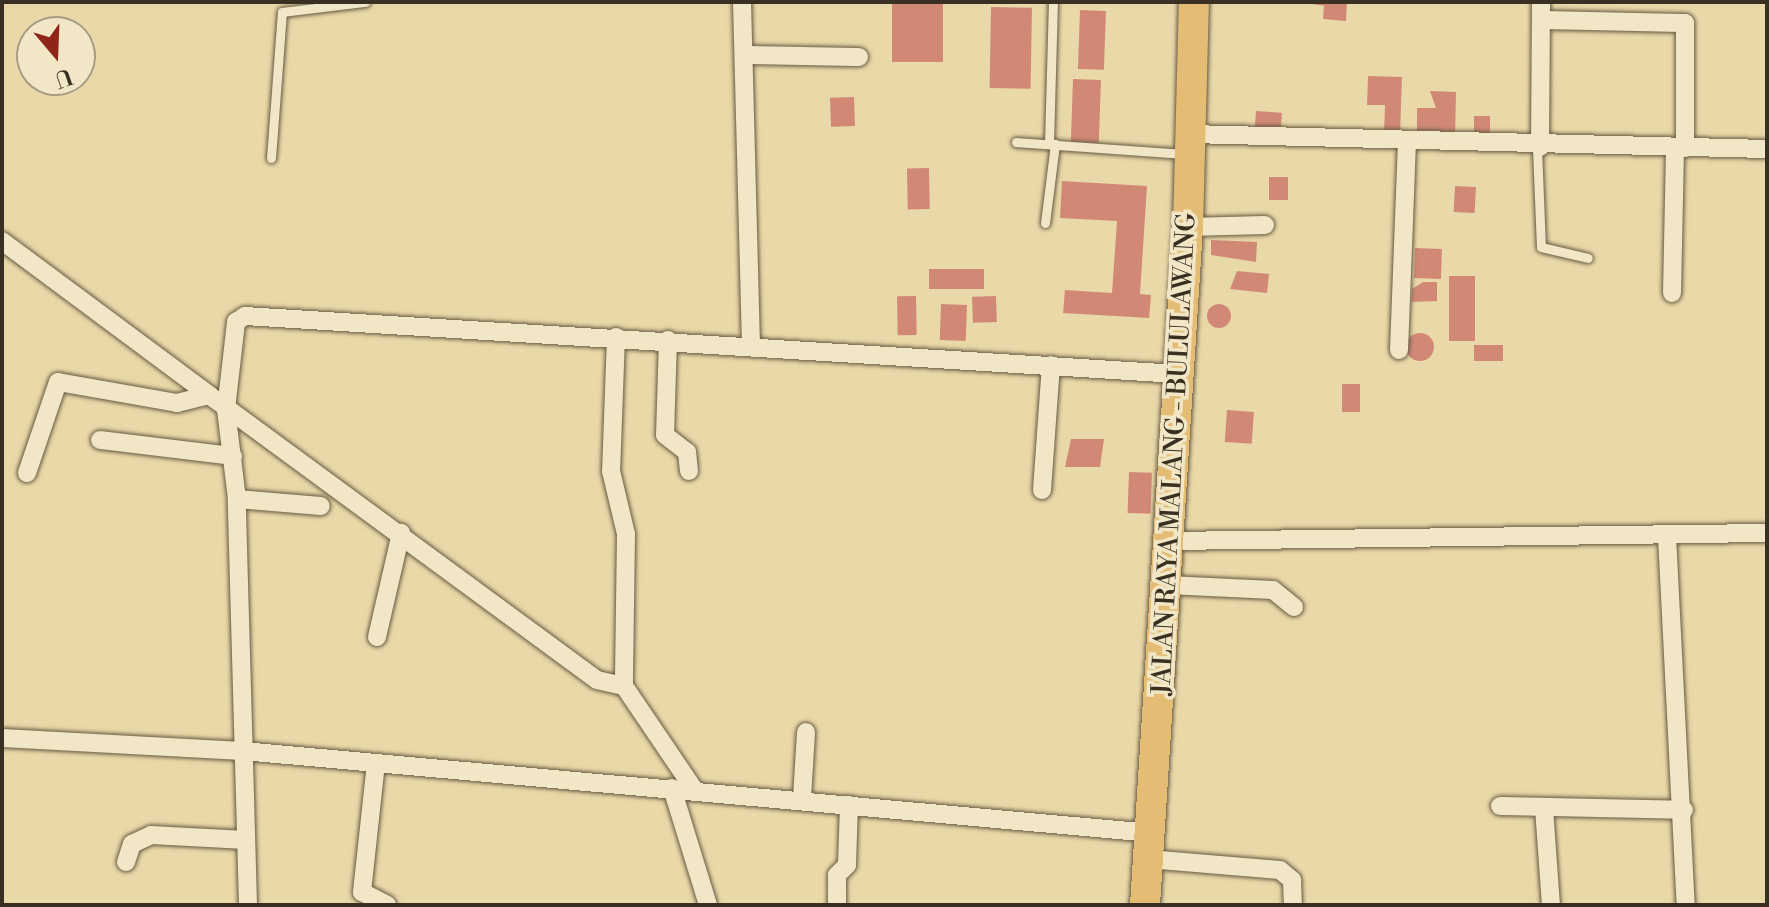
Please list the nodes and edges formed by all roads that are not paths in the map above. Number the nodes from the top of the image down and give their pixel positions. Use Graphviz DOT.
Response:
graph roads {
  1 [pos="365,2"];
  2 [pos="742,2"];
  3 [pos="1053,2"];
  4 [pos="1194,2"];
  5 [pos="1541,11"];
  6 [pos="745,55"];
  7 [pos="859,57"];
  8 [pos="1016,142"];
  9 [pos="1052,144"];
  10 [pos="1190,144"];
  11 [pos="1407,144"];
  12 [pos="1538,147"];
  13 [pos="1680,148"];
  14 [pos="1767,149"];
  15 [pos="271,158"];
  16 [pos="1045,223"];
  17 [pos="1265,225"];
  18 [pos="1188,227"];
  19 [pos="2,241"];
  20 [pos="1588,258"];
  21 [pos="1672,293"];
  22 [pos="616,337"];
  23 [pos="668,340"];
  24 [pos="751,347"];
  25 [pos="1399,350"];
  26 [pos="1051,365"];
  27 [pos="1178,374"];
  28 [pos="209,395"];
  29 [pos="226,409"];
  30 [pos="100,440"];
  31 [pos="233,456"];
  32 [pos="689,471"];
  33 [pos="27,473"];
  34 [pos="1042,490"];
  35 [pos="237,499"];
  36 [pos="321,506"];
  37 [pos="401,533"];
  38 [pos="1767,533"];
  39 [pos="1667,536"];
  40 [pos="1170,541"];
  41 [pos="1168,585"];
  42 [pos="1294,607"];
  43 [pos="377,637"];
  44 [pos="624,686"];
  45 [pos="806,732"];
  46 [pos="2,738"];
  47 [pos="243,751"];
  48 [pos="376,763"];
  49 [pos="672,788"];
  50 [pos="693,788"];
  51 [pos="802,798"];
  52 [pos="849,805"];
  53 [pos="1500,806"];
  54 [pos="1544,808"];
  55 [pos="1684,810"];
  56 [pos="246,840"];
  57 [pos="1150,846"];
  58 [pos="126,862"];
  59 [pos="248,905"];
  60 [pos="387,905"];
  61 [pos="708,905"];
  62 [pos="837,905"];
  63 [pos="1145,905"];
  64 [pos="1293,905"];
  65 [pos="1551,905"];
  66 [pos="1686,905"];
  1 -- 15 [label="lane"];
  2 -- 6 [label="street"];
  3 -- 9 [label="lane"];
  4 -- 10 [label="main road, JALAN RAYA MALANG - BULULAWANG"];
  5 -- 12 [label="street"];
  5 -- 13 [label="street"];
  6 -- 7 [label="street"];
  6 -- 24 [label="street"];
  8 -- 9 [label="lane"];
  9 -- 10 [label="lane"];
  9 -- 16 [label="lane"];
  10 -- 11 [label="street"];
  10 -- 18 [label="main road, JALAN RAYA MALANG - BULULAWANG"];
  11 -- 12 [label="street"];
  11 -- 25 [label="street"];
  12 -- 13 [label="street"];
  12 -- 20 [label="lane"];
  13 -- 14 [label="street"];
  13 -- 21 [label="street"];
  17 -- 18 [label="street"];
  18 -- 27 [label="main road, JALAN RAYA MALANG - BULULAWANG"];
  19 -- 28 [label="street"];
  22 -- 23 [label="street"];
  22 -- 29 [label="street"];
  22 -- 44 [label="street"];
  23 -- 24 [label="street"];
  23 -- 32 [label="street"];
  24 -- 26 [label="street"];
  26 -- 27 [label="street"];
  26 -- 34 [label="street"];
  27 -- 40 [label="main road, JALAN RAYA MALANG - BULULAWANG"];
  28 -- 29 [label="street"];
  28 -- 33 [label="street"];
  29 -- 31 [label="street"];
  29 -- 37 [label="street"];
  30 -- 31 [label="street"];
  31 -- 35 [label="street"];
  35 -- 36 [label="street"];
  35 -- 47 [label="street"];
  37 -- 43 [label="street"];
  37 -- 44 [label="street"];
  38 -- 39 [label="street"];
  39 -- 40 [label="street"];
  39 -- 55 [label="street"];
  40 -- 41 [label="main road, JALAN RAYA MALANG - BULULAWANG"];
  41 -- 42 [label="street"];
  41 -- 57 [label="main road, JALAN RAYA MALANG - BULULAWANG"];
  44 -- 50 [label="street"];
  45 -- 51 [label="street"];
  46 -- 47 [label="street"];
  47 -- 48 [label="street"];
  47 -- 56 [label="street"];
  48 -- 49 [label="street"];
  48 -- 60 [label="street"];
  49 -- 50 [label="street"];
  49 -- 61 [label="street"];
  50 -- 51 [label="street"];
  51 -- 52 [label="street"];
  52 -- 57 [label="street"];
  52 -- 62 [label="street"];
  53 -- 54 [label="street"];
  54 -- 55 [label="street"];
  54 -- 65 [label="street"];
  55 -- 66 [label="street"];
  56 -- 58 [label="street"];
  56 -- 59 [label="street"];
  57 -- 63 [label="main road, JALAN RAYA MALANG - BULULAWANG"];
  57 -- 64 [label="street"];
}
